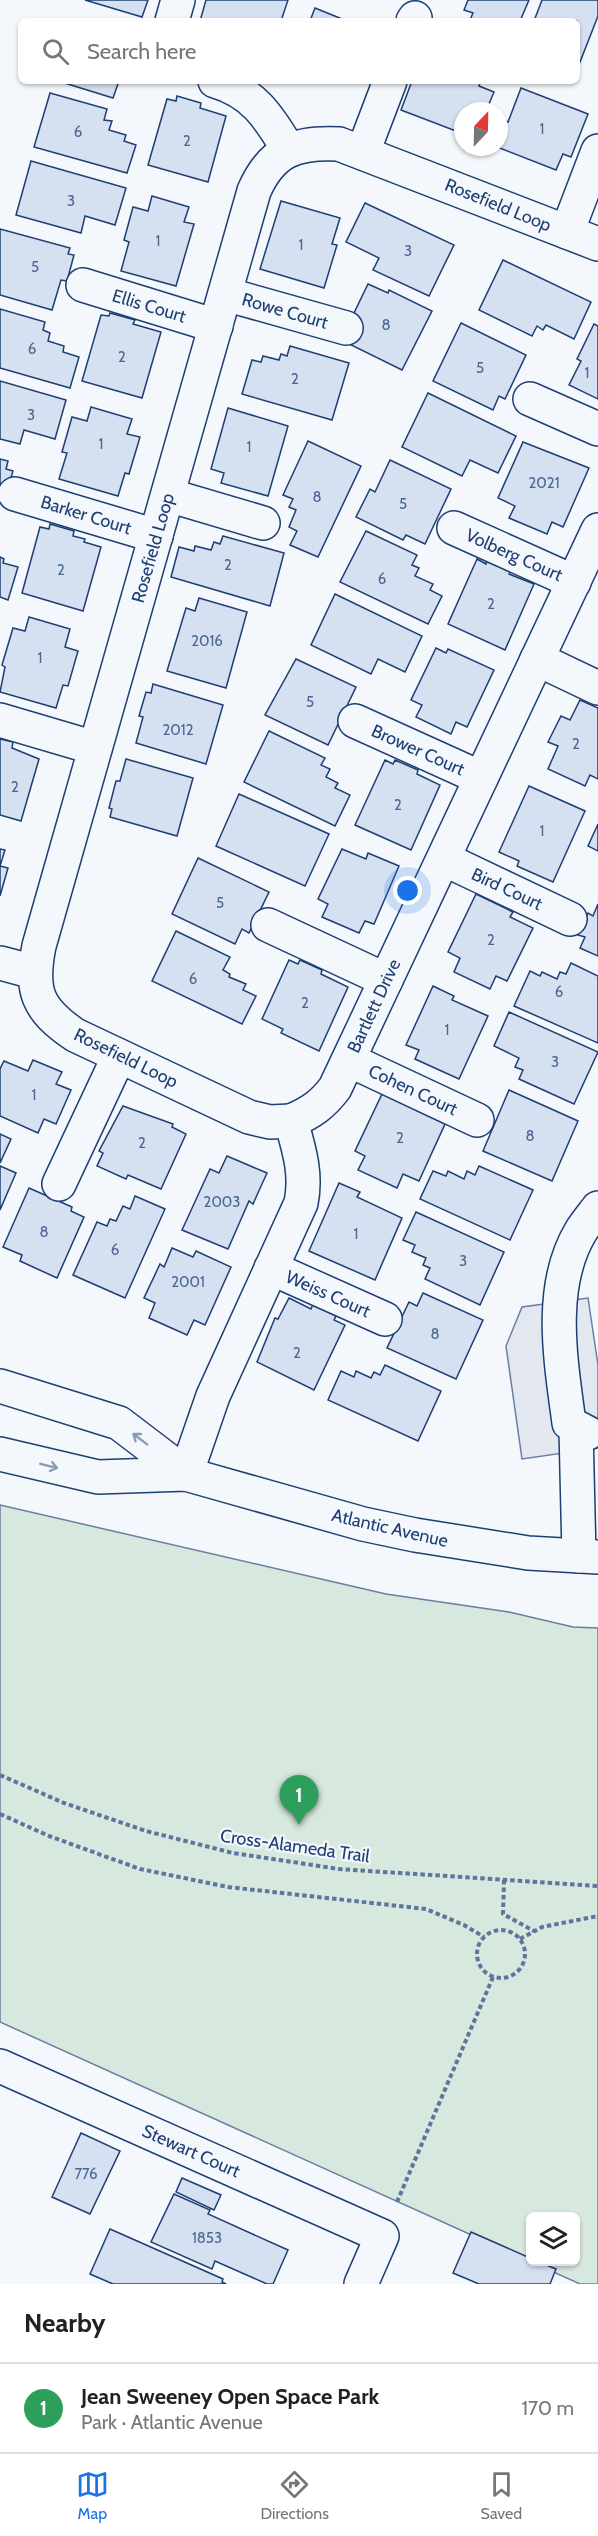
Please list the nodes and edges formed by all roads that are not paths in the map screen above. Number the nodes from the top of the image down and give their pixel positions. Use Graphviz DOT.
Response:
graph roads {
  1 [pos="178,0"];
  2 [pos="173,18"];
  3 [pos="221,84"];
  4 [pos="389,84"];
  5 [pos="288,149"];
  6 [pos="598,151"];
  7 [pos="363,152"];
  8 [pos="567,232"];
  9 [pos="598,244"];
  10 [pos="83,285"];
  11 [pos="225,294"];
  12 [pos="216,326"];
  13 [pos="346,328"];
  14 [pos="530,399"];
  15 [pos="598,429"];
  16 [pos="15,494"];
  17 [pos="168,495"];
  18 [pos="263,523"];
  19 [pos="454,528"];
  20 [pos="598,530"];
  21 [pos="156,536"];
  22 [pos="574,582"];
  23 [pos="537,659"];
  24 [pos="598,688"];
  25 [pos="0,720"];
  26 [pos="355,721"];
  27 [pos="95,748"];
  28 [pos="481,778"];
  29 [pos="444,859"];
  30 [pos="570,919"];
  31 [pos="268,925"];
  32 [pos="0,963"];
  33 [pos="34,972"];
  34 [pos="386,980"];
  35 [pos="119,1056"];
  36 [pos="349,1060"];
  37 [pos="477,1120"];
  38 [pos="291,1121"];
  39 [pos="59,1184"];
  40 [pos="598,1208"];
  41 [pos="271,1268"];
  42 [pos="385,1319"];
  43 [pos="0,1386"];
  44 [pos="0,1454"];
  45 [pos="186,1474"];
  46 [pos="588,1557"];
  47 [pos="0,2067"];
  48 [pos="361,2284"];
  1 -- 2 [label="street"];
  3 -- 5 [label="street"];
  4 -- 7 [label="street"];
  5 -- 7 [label="street, Rosefield Loop"];
  5 -- 11 [label="street, Rosefield Loop"];
  6 -- 8 [label="street"];
  7 -- 8 [label="street, Rosefield Loop"];
  8 -- 9 [label="street, Rosefield Loop"];
  10 -- 12 [label="street, Ellis Court"];
  11 -- 12 [label="street, Rosefield Loop"];
  11 -- 13 [label="street, Rowe Court"];
  12 -- 17 [label="street, Rosefield Loop"];
  14 -- 15 [label="street"];
  16 -- 21 [label="street, Barker Court"];
  17 -- 18 [label="street"];
  17 -- 21 [label="street, Rosefield Loop"];
  19 -- 22 [label="street, Volberg Court"];
  20 -- 22 [label="street, Bartlett Drive"];
  21 -- 27 [label="street, Rosefield Loop"];
  22 -- 23 [label="street, Bartlett Drive"];
  23 -- 24 [label="street"];
  23 -- 28 [label="street, Bartlett Drive"];
  25 -- 27 [label="street"];
  26 -- 28 [label="street, Brower Court"];
  27 -- 33 [label="street, Rosefield Loop"];
  28 -- 29 [label="street, Bartlett Drive"];
  29 -- 30 [label="street, Bird Court"];
  29 -- 34 [label="street, Bartlett Drive"];
  31 -- 34 [label="street"];
  32 -- 33 [label="street"];
  33 -- 35 [label="street, Rosefield Loop"];
  34 -- 36 [label="street, Bartlett Drive"];
  35 -- 38 [label="street, Rosefield Loop"];
  35 -- 39 [label="street"];
  36 -- 37 [label="street, Cohen Court"];
  36 -- 38 [label="street, Bartlett Drive"];
  38 -- 41 [label="street"];
  40 -- 46 [label="street"];
  41 -- 42 [label="street, Weiss Court"];
  41 -- 45 [label="street"];
  45 -- 43 [label="street, Atlantic Avenue, one-way"];
  44 -- 45 [label="street, Atlantic Avenue, one-way"];
  45 -- 46 [label="street, Atlantic Avenue"];
  47 -- 48 [label="street, Stewart Court"];
}
